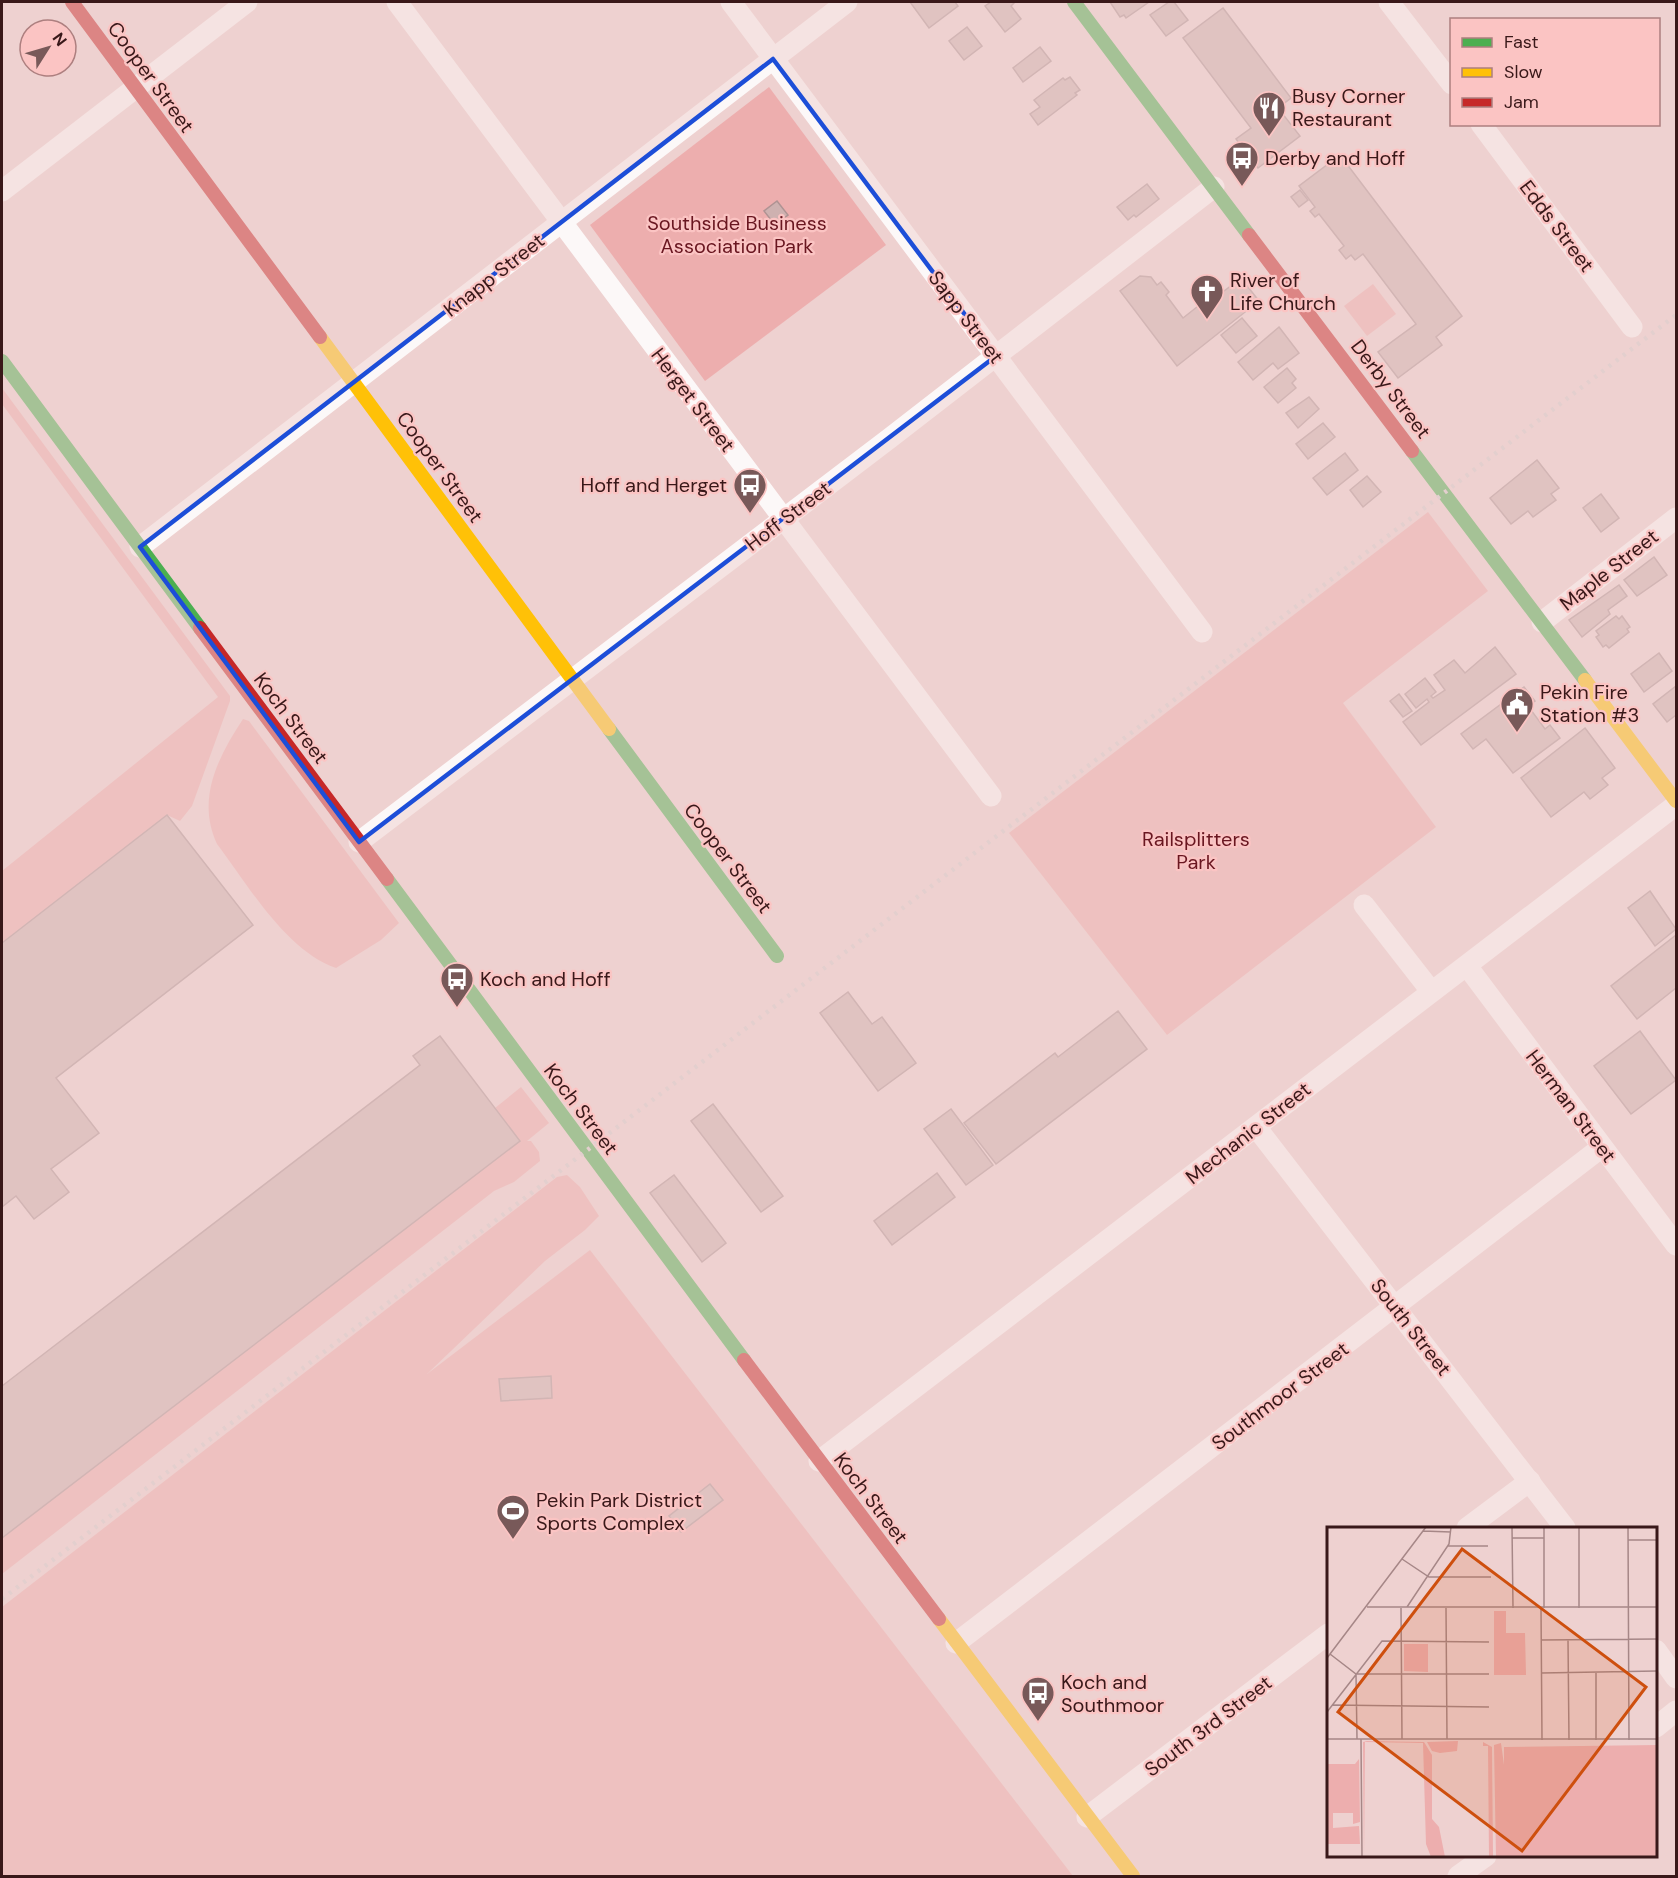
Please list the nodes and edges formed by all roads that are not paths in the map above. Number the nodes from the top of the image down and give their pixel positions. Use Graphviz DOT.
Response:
graph roads {
  1 [pos="72,2"];
  2 [pos="246,2"];
  3 [pos="397,2"];
  4 [pos="731,2"];
  5 [pos="847,2"];
  6 [pos="1074,2"];
  7 [pos="1389,2"];
  8 [pos="773,59"];
  9 [pos="1450,81"];
  10 [pos="134,87"];
  11 [pos="1482,126"];
  12 [pos="1214,187"];
  13 [pos="2,190"];
  14 [pos="561,222"];
  15 [pos="1632,327"];
  16 [pos="996,356"];
  17 [pos="2,361"];
  18 [pos="354,383"];
  19 [pos="1677,518"];
  20 [pos="782,520"];
  21 [pos="140,547"];
  22 [pos="1542,622"];
  23 [pos="1202,632"];
  24 [pos="571,680"];
  25 [pos="991,796"];
  26 [pos="1677,803"];
  27 [pos="358,842"];
  28 [pos="1364,905"];
  29 [pos="777,956"];
  30 [pos="1467,966"];
  31 [pos="1431,991"];
  32 [pos="1256,1127"];
  33 [pos="1602,1147"];
  34 [pos="1677,1245"];
  35 [pos="1395,1307"];
  36 [pos="819,1461"];
  37 [pos="1530,1481"];
  38 [pos="1468,1527"];
  39 [pos="1564,1527"];
  40 [pos="1327,1636"];
  41 [pos="956,1643"];
  42 [pos="1657,1651"];
  43 [pos="1677,1678"];
  44 [pos="1677,1711"];
  45 [pos="1657,1726"];
  46 [pos="1087,1817"];
  47 [pos="1485,1857"];
  48 [pos="1133,1876"];
  49 [pos="1458,1876"];
  1 -- 10 [label="street, Cooper Street"];
  2 -- 10 [label="street"];
  3 -- 14 [label="street, Herget Street"];
  4 -- 8 [label="street, Sapp Street"];
  5 -- 8 [label="street, Knapp Street"];
  6 -- 12 [label="street, Derby Street"];
  7 -- 9 [label="street"];
  8 -- 14 [label="street, Knapp Street"];
  8 -- 16 [label="street, Sapp Street"];
  10 -- 13 [label="street"];
  10 -- 18 [label="street, Cooper Street"];
  11 -- 15 [label="street, Edds Street"];
  12 -- 16 [label="street, Hoff Street"];
  12 -- 22 [label="street, Derby Street"];
  14 -- 18 [label="street, Knapp Street"];
  14 -- 20 [label="street, Herget Street"];
  16 -- 20 [label="street, Hoff Street"];
  16 -- 23 [label="street, Sapp Street"];
  17 -- 21 [label="street, Koch Street"];
  18 -- 21 [label="street, Knapp Street"];
  18 -- 24 [label="street, Cooper Street"];
  19 -- 22 [label="street, Maple Street"];
  20 -- 24 [label="street, Hoff Street"];
  20 -- 25 [label="street, Herget Street"];
  21 -- 27 [label="street, Koch Street"];
  22 -- 26 [label="street, Derby Street"];
  24 -- 27 [label="street, Hoff Street"];
  24 -- 29 [label="street, Cooper Street"];
  26 -- 30 [label="street, Mechanic Street"];
  27 -- 36 [label="street, Koch Street"];
  28 -- 31 [label="street"];
  30 -- 31 [label="street, Mechanic Street"];
  30 -- 33 [label="street, Herman Street"];
  31 -- 32 [label="street, Mechanic Street"];
  32 -- 35 [label="street, South Street"];
  32 -- 36 [label="street, Mechanic Street"];
  33 -- 34 [label="street, Herman Street"];
  33 -- 35 [label="street, Southmoor Street"];
  35 -- 37 [label="street, South Street"];
  35 -- 41 [label="street, Southmoor Street"];
  36 -- 41 [label="street, Koch Street"];
  37 -- 38 [label="street"];
  37 -- 39 [label="street, South Street"];
  40 -- 46 [label="street, South 3rd Street"];
  41 -- 46 [label="street, Koch Street"];
  42 -- 43 [label="street"];
  44 -- 45 [label="street"];
  46 -- 48 [label="street, Koch Street"];
  47 -- 49 [label="street"];
}
